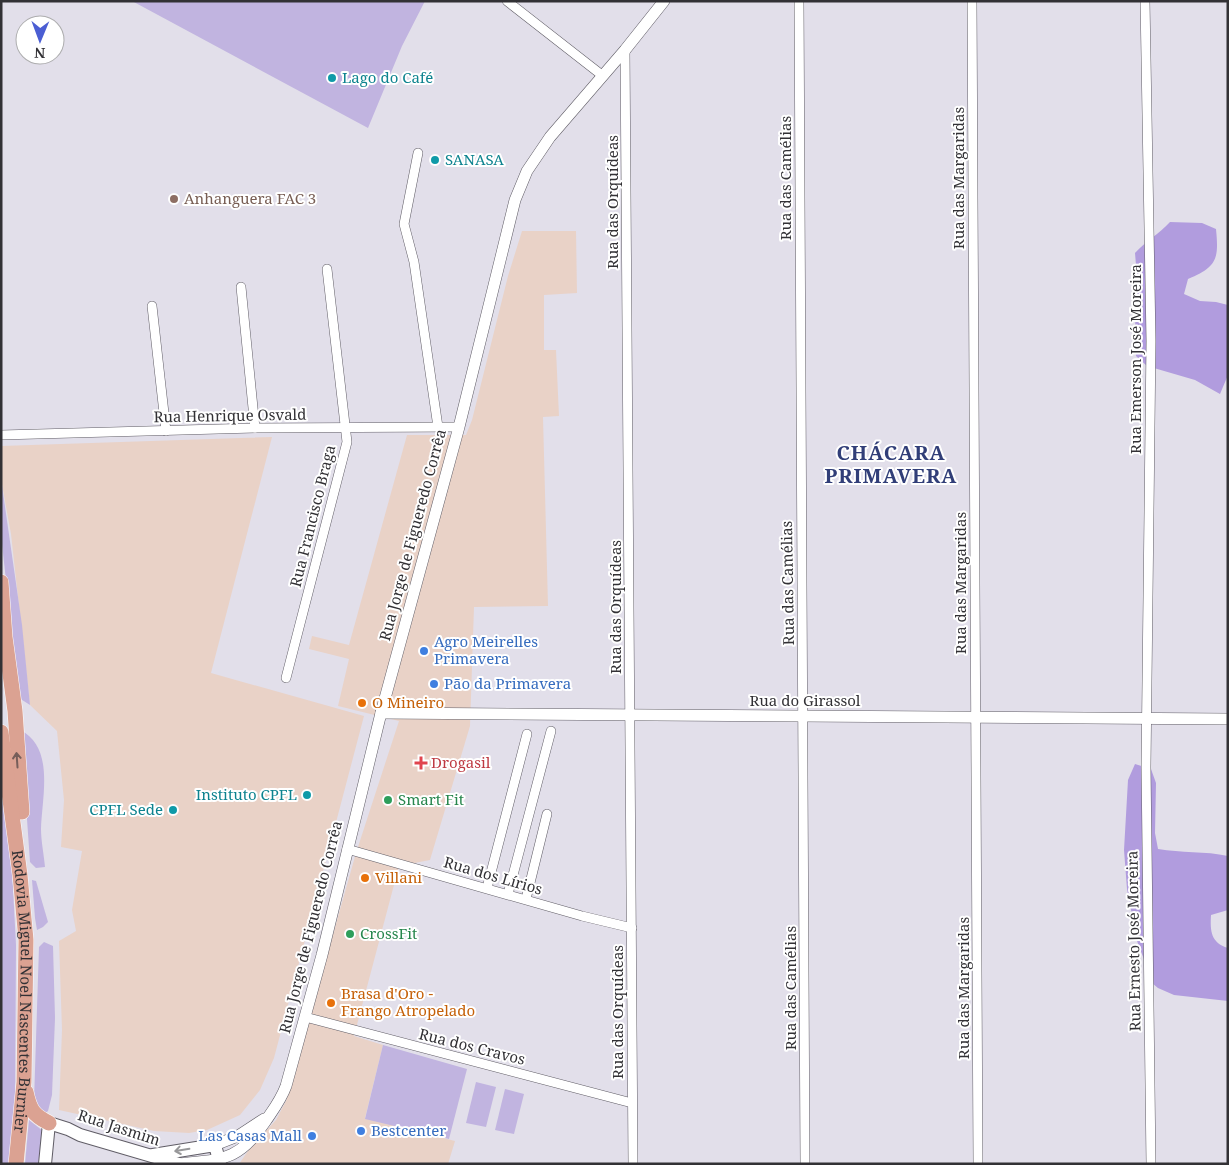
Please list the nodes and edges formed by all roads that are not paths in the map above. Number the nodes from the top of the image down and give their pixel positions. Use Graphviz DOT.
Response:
graph roads {
  1 [pos="508,1"];
  2 [pos="664,1"];
  3 [pos="799,1"];
  4 [pos="972,1"];
  5 [pos="1145,1"];
  6 [pos="625,50"];
  7 [pos="603,76"];
  8 [pos="418,153"];
  9 [pos="327,269"];
  10 [pos="241,288"];
  11 [pos="152,306"];
  12 [pos="346,427"];
  13 [pos="438,427"];
  14 [pos="459,427"];
  15 [pos="255,428"];
  16 [pos="166,431"];
  17 [pos="1,435"];
  18 [pos="1,582"];
  19 [pos="286,678"];
  20 [pos="381,713"];
  21 [pos="630,715"];
  22 [pos="976,716"];
  23 [pos="804,717"];
  24 [pos="1147,717"];
  25 [pos="1228,719"];
  26 [pos="1,732"];
  27 [pos="551,732"];
  28 [pos="527,734"];
  29 [pos="547,814"];
  30 [pos="348,849"];
  31 [pos="20,875"];
  32 [pos="487,888"];
  33 [pos="508,894"];
  34 [pos="526,899"];
  35 [pos="632,928"];
  36 [pos="305,1017"];
  37 [pos="24,1082"];
  38 [pos="632,1103"];
  39 [pos="270,1115"];
  40 [pos="49,1124"];
  41 [pos="80,1135"];
  42 [pos="215,1144"];
  43 [pos="47,1147"];
  44 [pos="150,1156"];
  45 [pos="219,1161"];
  46 [pos="16,1164"];
  47 [pos="45,1164"];
  48 [pos="179,1164"];
  49 [pos="634,1164"];
  50 [pos="805,1164"];
  51 [pos="978,1164"];
  52 [pos="1151,1164"];
  1 -- 7 [label="street"];
  2 -- 6 [label="street, Rua Jorge de Figueredo Corrêa"];
  3 -- 23 [label="street, Rua das Camélias"];
  4 -- 22 [label="street, Rua das Margaridas"];
  5 -- 24 [label="street, Rua Emerson José Moreira"];
  6 -- 7 [label="street, Rua Jorge de Figueredo Corrêa"];
  6 -- 21 [label="street, Rua das Orquídeas"];
  7 -- 14 [label="street, Rua Jorge de Figueredo Corrêa"];
  8 -- 13 [label="street"];
  9 -- 12 [label="street, Rua Francisco Braga"];
  10 -- 15 [label="street"];
  11 -- 16 [label="street"];
  12 -- 13 [label="street, Rua Henrique Osvald"];
  12 -- 15 [label="street, Rua Henrique Osvald"];
  12 -- 19 [label="street, Rua Francisco Braga"];
  13 -- 14 [label="street, Rua Henrique Osvald"];
  14 -- 20 [label="street, Rua Jorge de Figueredo Corrêa"];
  15 -- 16 [label="street, Rua Henrique Osvald"];
  16 -- 17 [label="street, Rua Henrique Osvald"];
  31 -- 18 [label="highway, one-way"];
  20 -- 21 [label="street, Rua do Girassol"];
  20 -- 30 [label="street, Rua Jorge de Figueredo Corrêa"];
  21 -- 23 [label="street, Rua do Girassol"];
  21 -- 35 [label="street, Rua das Orquídeas"];
  22 -- 23 [label="street, Rua do Girassol"];
  22 -- 24 [label="street, Rua do Girassol"];
  22 -- 51 [label="street, Rua das Margaridas"];
  23 -- 50 [label="street, Rua das Camélias"];
  24 -- 25 [label="street, Rua do Girassol"];
  24 -- 52 [label="street, Rua Ernesto José Moreira"];
  26 -- 31 [label="highway, Rodovia Miguel Noel Nascentes Burnier"];
  27 -- 33 [label="street"];
  28 -- 32 [label="street"];
  29 -- 34 [label="street"];
  30 -- 32 [label="street, Rua dos Lírios"];
  30 -- 36 [label="street, Rua Jorge de Figueredo Corrêa"];
  31 -- 37 [label="highway, Rodovia Miguel Noel Nascentes Burnier"];
  32 -- 33 [label="street, Rua dos Lírios"];
  33 -- 34 [label="street, Rua dos Lírios"];
  34 -- 35 [label="street, Rua dos Lírios"];
  35 -- 38 [label="street, Rua das Orquídeas"];
  36 -- 38 [label="street, Rua dos Cravos"];
  36 -- 39 [label="street, Rua Jorge de Figueredo Corrêa"];
  37 -- 40 [label="highway"];
  37 -- 46 [label="highway, Rodovia Miguel Noel Nascentes Burnier"];
  38 -- 49 [label="street, Rua das Orquídeas"];
  39 -- 42 [label="street, Rua Jorge de Figueredo Corrêa"];
  39 -- 45 [label="street, Rua Jorge de Figueredo Corrêa"];
  40 -- 41 [label="main road, Rua Jasmim"];
  40 -- 43 [label="main road"];
  41 -- 43 [label="main road"];
  41 -- 44 [label="main road, Rua Jasmim"];
  42 -- 44 [label="main road, Rua Jorge de Figueredo Corrêa, one-way"];
  42 -- 45 [label="main road"];
  43 -- 47 [label="main road"];
  44 -- 48 [label="main road, Rua Jasmim"];
  45 -- 48 [label="street, Rua Jorge de Figueredo Corrêa"];
}
